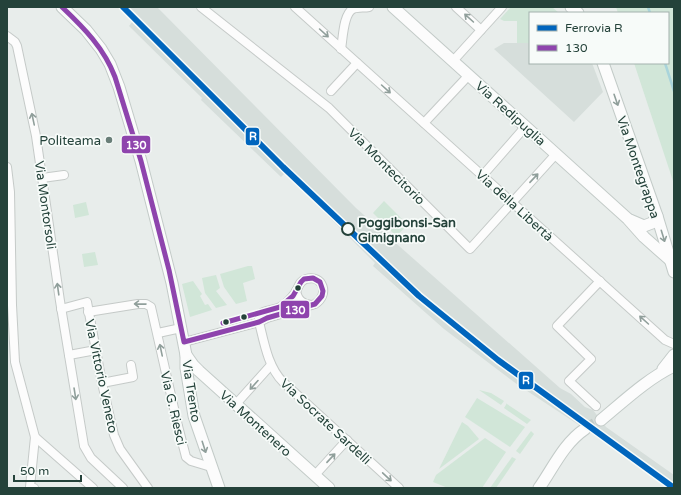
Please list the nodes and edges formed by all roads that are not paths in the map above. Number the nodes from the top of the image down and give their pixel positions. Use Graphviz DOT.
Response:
graph roads {
  1 [pos="62,7"];
  2 [pos="201,7"];
  3 [pos="295,7"];
  4 [pos="369,7"];
  5 [pos="393,7"];
  6 [pos="456,7"];
  7 [pos="502,7"];
  8 [pos="481,30"];
  9 [pos="7,36"];
  10 [pos="341,49"];
  11 [pos="453,61"];
  12 [pos="358,63"];
  13 [pos="603,64"];
  14 [pos="469,75"];
  15 [pos="331,91"];
  16 [pos="424,124"];
  17 [pos="526,126"];
  18 [pos="556,154"];
  19 [pos="7,167"];
  20 [pos="64,175"];
  21 [pos="483,176"];
  22 [pos="42,178"];
  23 [pos="512,202"];
  24 [pos="656,216"];
  25 [pos="628,219"];
  26 [pos="670,260"];
  27 [pos="674,272"];
  28 [pos="600,282"];
  29 [pos="296,291"];
  30 [pos="311,305"];
  31 [pos="61,309"];
  32 [pos="88,312"];
  33 [pos="259,322"];
  34 [pos="181,328"];
  35 [pos="158,333"];
  36 [pos="184,342"];
  37 [pos="674,344"];
  38 [pos="96,350"];
  39 [pos="674,354"];
  40 [pos="69,355"];
  41 [pos="186,355"];
  42 [pos="7,357"];
  43 [pos="15,362"];
  44 [pos="131,365"];
  45 [pos="271,365"];
  46 [pos="674,366"];
  47 [pos="662,372"];
  48 [pos="205,377"];
  49 [pos="188,382"];
  50 [pos="102,383"];
  51 [pos="236,404"];
  52 [pos="596,406"];
  53 [pos="601,420"];
  54 [pos="585,429"];
  55 [pos="35,437"];
  56 [pos="347,440"];
  57 [pos="211,467"];
  58 [pos="315,475"];
  59 [pos="32,488"];
  60 [pos="93,488"];
  61 [pos="122,488"];
  62 [pos="148,488"];
  63 [pos="219,488"];
  64 [pos="329,488"];
  65 [pos="399,488"];
  66 [pos="539,488"];
  1 -- 34 [label="main road, Via Trento"];
  2 -- 23 [label="street, Via Montecitorio"];
  3 -- 10 [label="street, Via della Libertà, one-way"];
  4 -- 10 [label="street"];
  5 -- 11 [label="main road, Via Redipuglia"];
  8 -- 6 [label="street, one-way"];
  7 -- 8 [label="street"];
  8 -- 11 [label="street"];
  22 -- 9 [label="street, Via Montorsoli, one-way"];
  10 -- 12 [label="street, Via della Libertà"];
  11 -- 14 [label="main road, Via Redipuglia"];
  12 -- 15 [label="street"];
  12 -- 16 [label="street, Via della Libertà, one-way"];
  13 -- 24 [label="main road, Via Montegrappa, one-way"];
  14 -- 16 [label="street"];
  14 -- 17 [label="main road, Via Redipuglia"];
  16 -- 21 [label="street, Via della Libertà"];
  17 -- 18 [label="main road, Via Redipuglia"];
  17 -- 21 [label="street"];
  23 -- 18 [label="street, Via Montecitorio, one-way"];
  18 -- 25 [label="main road, Via Redipuglia"];
  19 -- 43 [label="street"];
  20 -- 22 [label="street"];
  21 -- 23 [label="street, Via della Libertà"];
  31 -- 22 [label="street, Via Montorsoli, one-way"];
  23 -- 28 [label="street, Via della Libertà"];
  24 -- 25 [label="main road, Via Redipuglia"];
  24 -- 26 [label="main road, Via Montegrappa, one-way"];
  25 -- 26 [label="main road, Via Redipuglia"];
  26 -- 27 [label="main road, Via Montegrappa"];
  37 -- 28 [label="street, Via della Libertà, one-way"];
  28 -- 52 [label="street"];
  29 -- 30 [label="street"];
  29 -- 30 [label="street"];
  29 -- 33 [label="street"];
  30 -- 33 [label="street"];
  31 -- 32 [label="street, Via Vittorio Veneto"];
  31 -- 40 [label="street, Via Montorsoli"];
  35 -- 32 [label="street, Via G. Riesci, one-way"];
  32 -- 38 [label="street, Via Vittorio Veneto"];
  33 -- 36 [label="street"];
  33 -- 45 [label="street, Via Socrate Sardelli"];
  34 -- 35 [label="street"];
  34 -- 36 [label="main road, Via Trento"];
  57 -- 35 [label="street, Via G. Riesci, one-way"];
  36 -- 41 [label="main road, Via Trento"];
  38 -- 40 [label="street"];
  38 -- 50 [label="street, Via Vittorio Veneto"];
  39 -- 47 [label="main road"];
  40 -- 61 [label="street, Via Montorsoli, one-way"];
  41 -- 48 [label="main road, Via Montenero"];
  41 -- 49 [label="main road, Via Trento"];
  42 -- 43 [label="street"];
  43 -- 55 [label="street"];
  44 -- 50 [label="street"];
  45 -- 51 [label="street, one-way"];
  45 -- 56 [label="street, Via Socrate Sardelli"];
  46 -- 47 [label="main road"];
  47 -- 53 [label="main road"];
  48 -- 49 [label="main road"];
  48 -- 51 [label="main road, Via Montenero"];
  49 -- 57 [label="main road, Via Trento, one-way"];
  50 -- 62 [label="street, Via Vittorio Veneto"];
  51 -- 58 [label="main road, Via Montenero"];
  54 -- 66 [label="main road"];
  55 -- 59 [label="street"];
  55 -- 60 [label="street"];
  58 -- 56 [label="street, one-way"];
  56 -- 65 [label="street, Via Socrate Sardelli, one-way"];
  57 -- 63 [label="main road, Via Trento"];
  58 -- 64 [label="main road, Via Montenero"];
}
